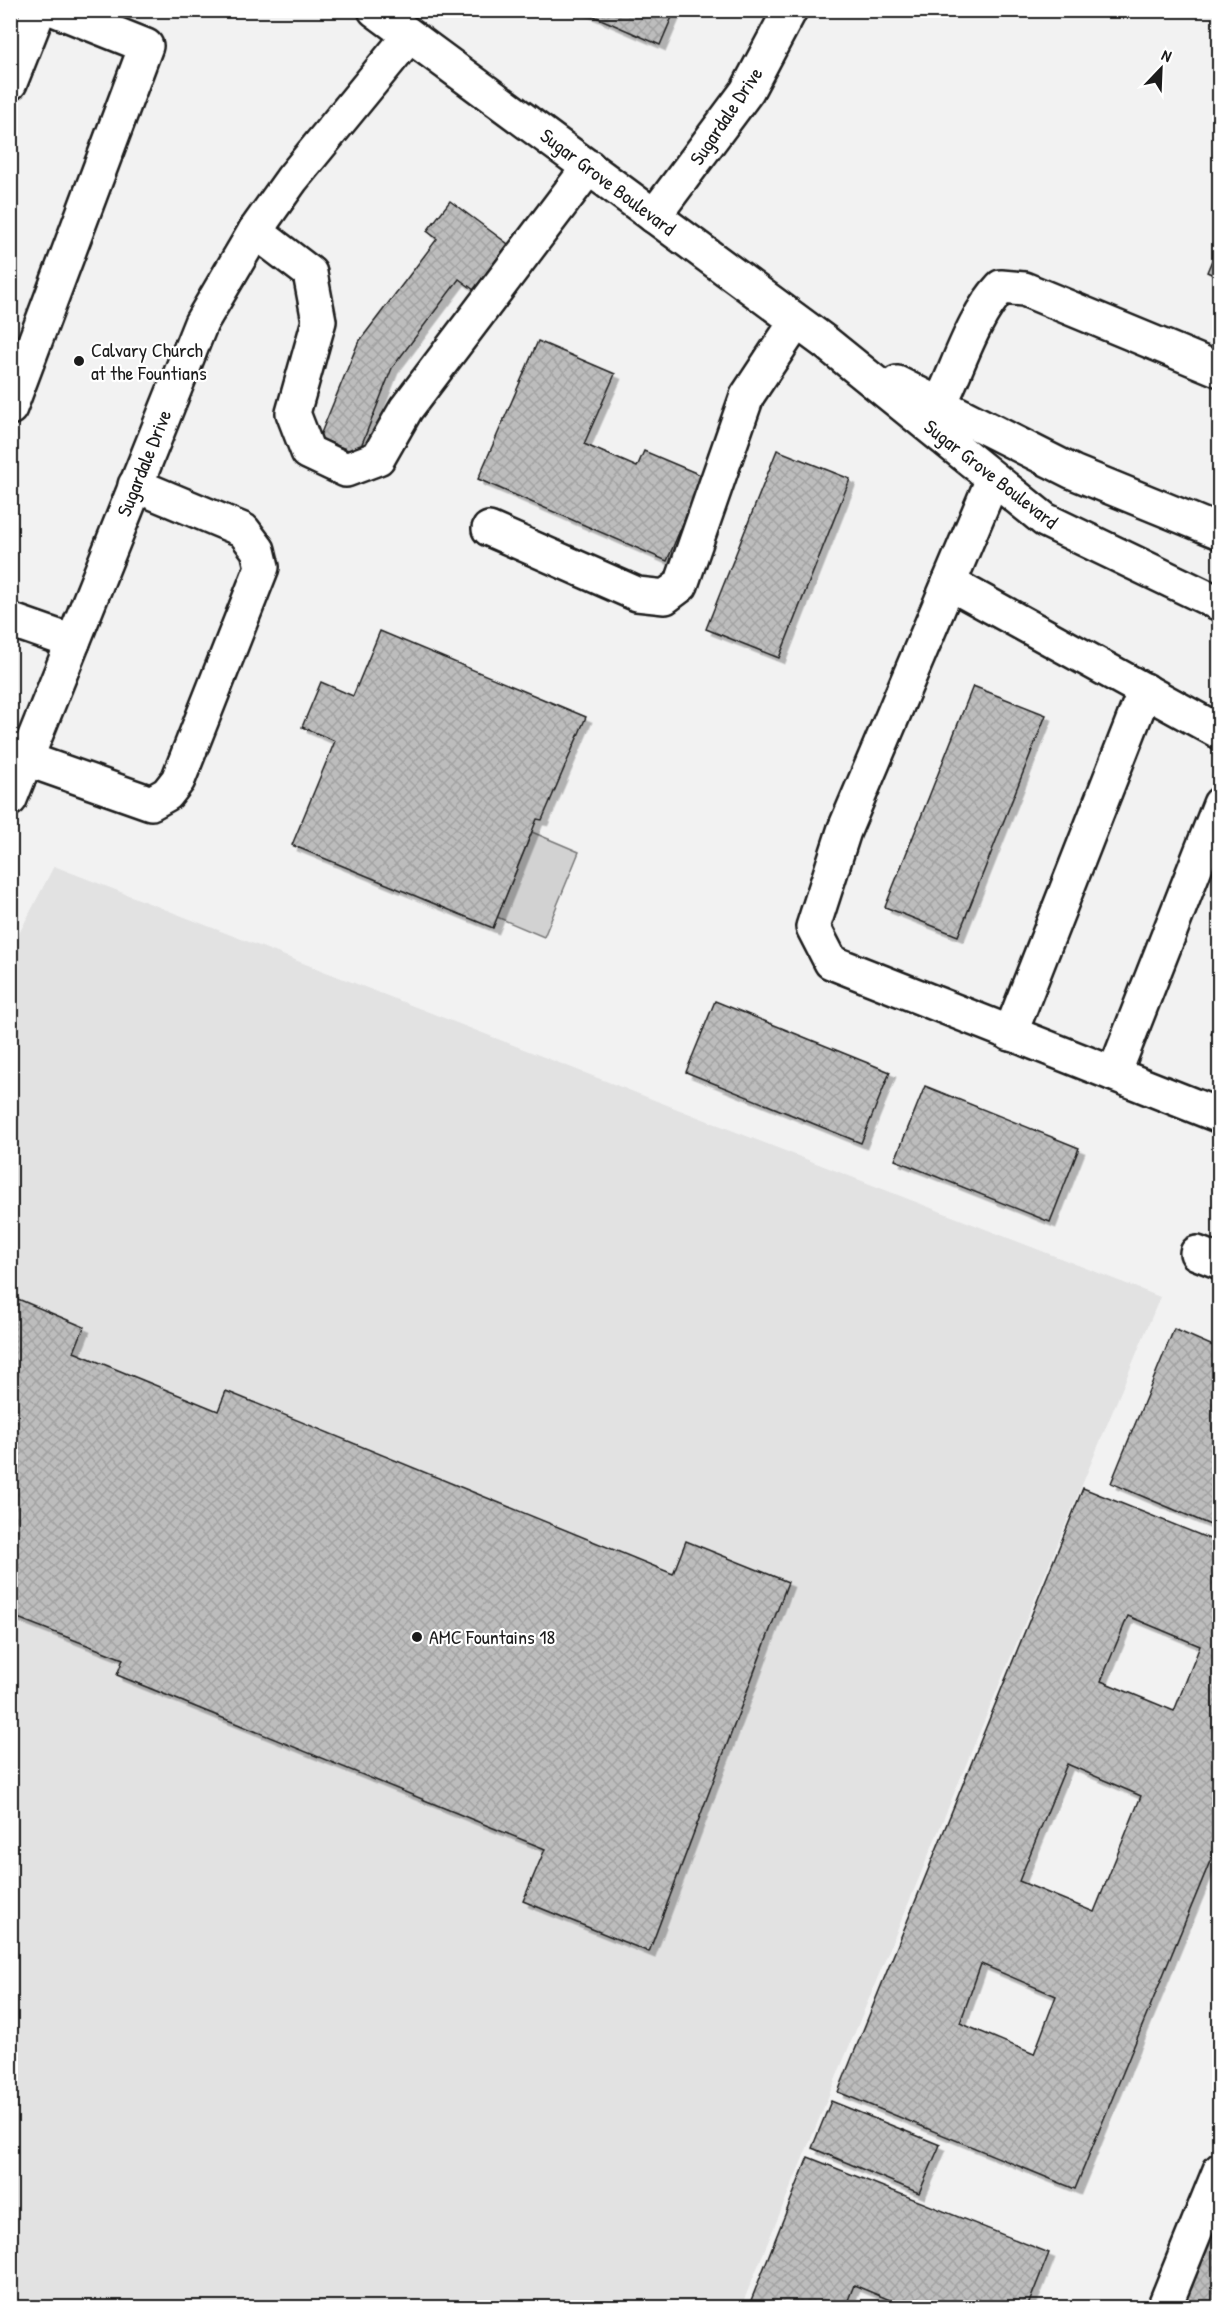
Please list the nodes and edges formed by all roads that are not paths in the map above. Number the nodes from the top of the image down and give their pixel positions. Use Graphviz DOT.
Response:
graph roads {
  1 [pos="39,10"];
  2 [pos="56,10"];
  3 [pos="375,10"];
  4 [pos="790,10"];
  5 [pos="409,36"];
  6 [pos="10,83"];
  7 [pos="589,167"];
  8 [pos="654,216"];
  9 [pos="255,231"];
  10 [pos="796,322"];
  11 [pos="1220,370"];
  12 [pos="10,408"];
  13 [pos="935,415"];
  14 [pos="993,478"];
  15 [pos="135,485"];
  16 [pos="489,529"];
  17 [pos="1220,532"];
  18 [pos="949,582"];
  19 [pos="1220,604"];
  20 [pos="10,620"];
  21 [pos="73,642"];
  22 [pos="1144,690"];
  23 [pos="1220,732"];
  24 [pos="26,759"];
  25 [pos="10,799"];
  26 [pos="1220,804"];
  27 [pos="1010,1034"];
  28 [pos="1114,1074"];
  29 [pos="1220,1116"];
  30 [pos="1220,2170"];
  31 [pos="1164,2307"];
  1 -- 6 [label="street"];
  2 -- 12 [label="street"];
  3 -- 5 [label="street, Sugar Grove Boulevard"];
  4 -- 8 [label="street, Sugardale Drive"];
  5 -- 7 [label="street, Sugar Grove Boulevard"];
  5 -- 9 [label="street, Sugardale Drive"];
  7 -- 8 [label="street, Sugar Grove Boulevard"];
  7 -- 9 [label="street"];
  8 -- 10 [label="street, Sugar Grove Boulevard"];
  9 -- 15 [label="street, Sugardale Drive"];
  10 -- 13 [label="street, Sugar Grove Boulevard"];
  10 -- 16 [label="street"];
  11 -- 13 [label="street"];
  13 -- 14 [label="street, Sugar Grove Boulevard"];
  13 -- 17 [label="street, Sugar Grove Boulevard"];
  14 -- 18 [label="street"];
  14 -- 19 [label="street, Sugar Grove Boulevard"];
  15 -- 21 [label="street, Sugardale Drive"];
  15 -- 24 [label="street"];
  18 -- 22 [label="street"];
  18 -- 27 [label="street"];
  20 -- 21 [label="street"];
  21 -- 24 [label="street, Sugardale Drive"];
  22 -- 23 [label="street"];
  22 -- 27 [label="street"];
  24 -- 25 [label="street, Sugardale Drive"];
  26 -- 28 [label="street"];
  27 -- 28 [label="street"];
  28 -- 29 [label="street"];
  30 -- 31 [label="street"];
}
